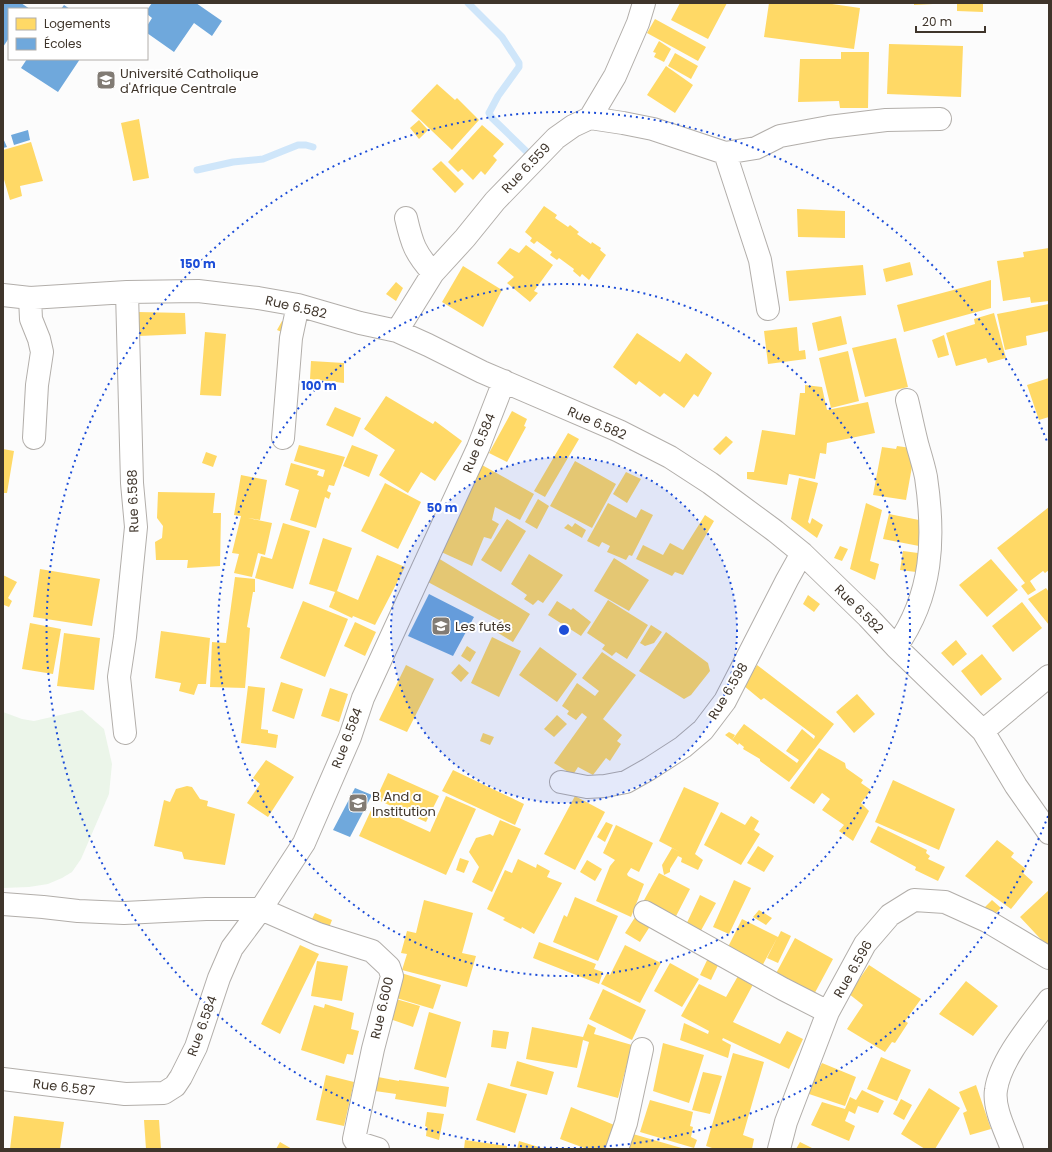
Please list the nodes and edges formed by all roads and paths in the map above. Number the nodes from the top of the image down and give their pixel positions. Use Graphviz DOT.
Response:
graph roads {
  1 [pos="644,3"];
  2 [pos="590,118"];
  3 [pos="940,119"];
  4 [pos="725,153"];
  5 [pos="406,218"];
  6 [pos="433,273"];
  7 [pos="127,292"];
  8 [pos="3,295"];
  9 [pos="30,298"];
  10 [pos="298,305"];
  11 [pos="768,309"];
  12 [pos="397,331"];
  13 [pos="504,381"];
  14 [pos="907,400"];
  15 [pos="34,438"];
  16 [pos="283,438"];
  17 [pos="802,553"];
  18 [pos="896,646"];
  19 [pos="1049,676"];
  20 [pos="983,731"];
  21 [pos="125,733"];
  22 [pos="561,782"];
  23 [pos="1049,833"];
  24 [pos="3,904"];
  25 [pos="261,908"];
  26 [pos="645,912"];
  27 [pos="1049,958"];
  28 [pos="1049,1000"];
  29 [pos="828,1012"];
  30 [pos="642,1049"];
  31 [pos="3,1079"];
  32 [pos="175,1086"];
  33 [pos="378,1149"];
  34 [pos="617,1149"];
  35 [pos="779,1149"];
  36 [pos="1012,1149"];
  1 -- 2 [label="street, Rue 6.559"];
  2 -- 4 [label="street"];
  2 -- 6 [label="street, Rue 6.559"];
  3 -- 4 [label="street"];
  4 -- 11 [label="street"];
  5 -- 6 [label="street"];
  6 -- 12 [label="street, Rue 6.559"];
  7 -- 9 [label="street, Rue 6.582"];
  7 -- 10 [label="street, Rue 6.582"];
  7 -- 21 [label="street, Rue 6.588"];
  8 -- 9 [label="street, Rue 6.582"];
  9 -- 15 [label="street"];
  10 -- 12 [label="street, Rue 6.582"];
  10 -- 16 [label="street"];
  12 -- 13 [label="street, Rue 6.582"];
  13 -- 17 [label="street, Rue 6.582"];
  13 -- 25 [label="street, Rue 6.584"];
  14 -- 18 [label="street"];
  17 -- 18 [label="street, Rue 6.582"];
  17 -- 22 [label="street, Rue 6.598"];
  18 -- 20 [label="street, Rue 6.582"];
  19 -- 20 [label="street"];
  20 -- 23 [label="street, Rue 6.582"];
  24 -- 25 [label="street"];
  25 -- 32 [label="street, Rue 6.584"];
  25 -- 33 [label="street, Rue 6.600"];
  26 -- 29 [label="street"];
  27 -- 29 [label="street, Rue 6.596"];
  28 -- 36 [label="street"];
  29 -- 35 [label="street, Rue 6.596"];
  30 -- 34 [label="street"];
  31 -- 32 [label="street, Rue 6.587"];
}
